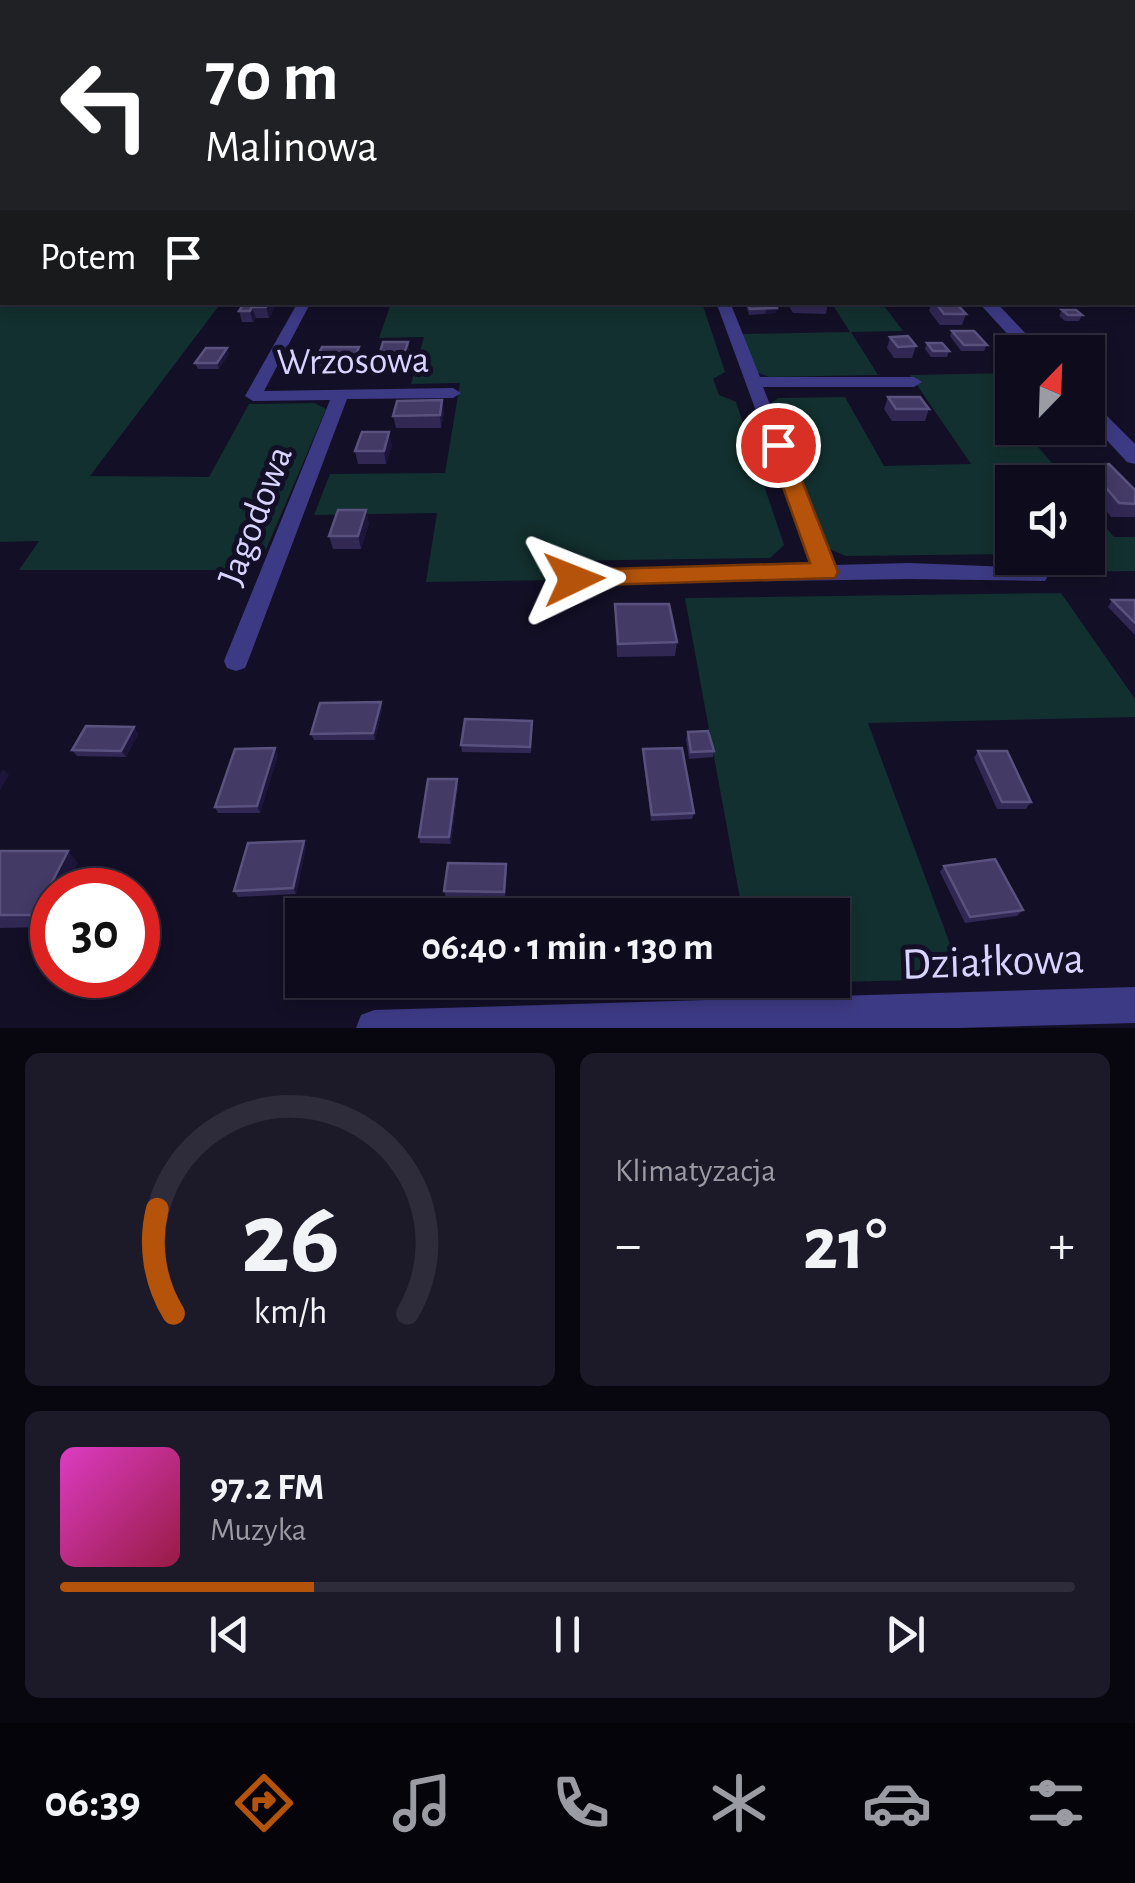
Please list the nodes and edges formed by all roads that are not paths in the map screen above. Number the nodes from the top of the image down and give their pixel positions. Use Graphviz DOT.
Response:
graph roads {
  1 [pos="303,305"];
  2 [pos="724,305"];
  3 [pos="989,305"];
  4 [pos="1018,335"];
  5 [pos="754,382"];
  6 [pos="914,382"];
  7 [pos="453,393"];
  8 [pos="340,396"];
  9 [pos="1105,426"];
  10 [pos="1135,457"];
  11 [pos="826,572"];
  12 [pos="1037,576"];
  13 [pos="574,579"];
  14 [pos="236,661"];
  15 [pos="1135,1005"];
  16 [pos="374,1028"];
  1 -- 8 [label="street, Wrzosowa"];
  2 -- 5 [label="street"];
  3 -- 4 [label="street"];
  5 -- 6 [label="street"];
  5 -- 11 [label="street"];
  7 -- 8 [label="street, Wrzosowa"];
  8 -- 14 [label="street, Jagodowa"];
  9 -- 10 [label="street"];
  11 -- 12 [label="street"];
  11 -- 13 [label="street"];
  15 -- 16 [label="street, Działkowa"];
}
